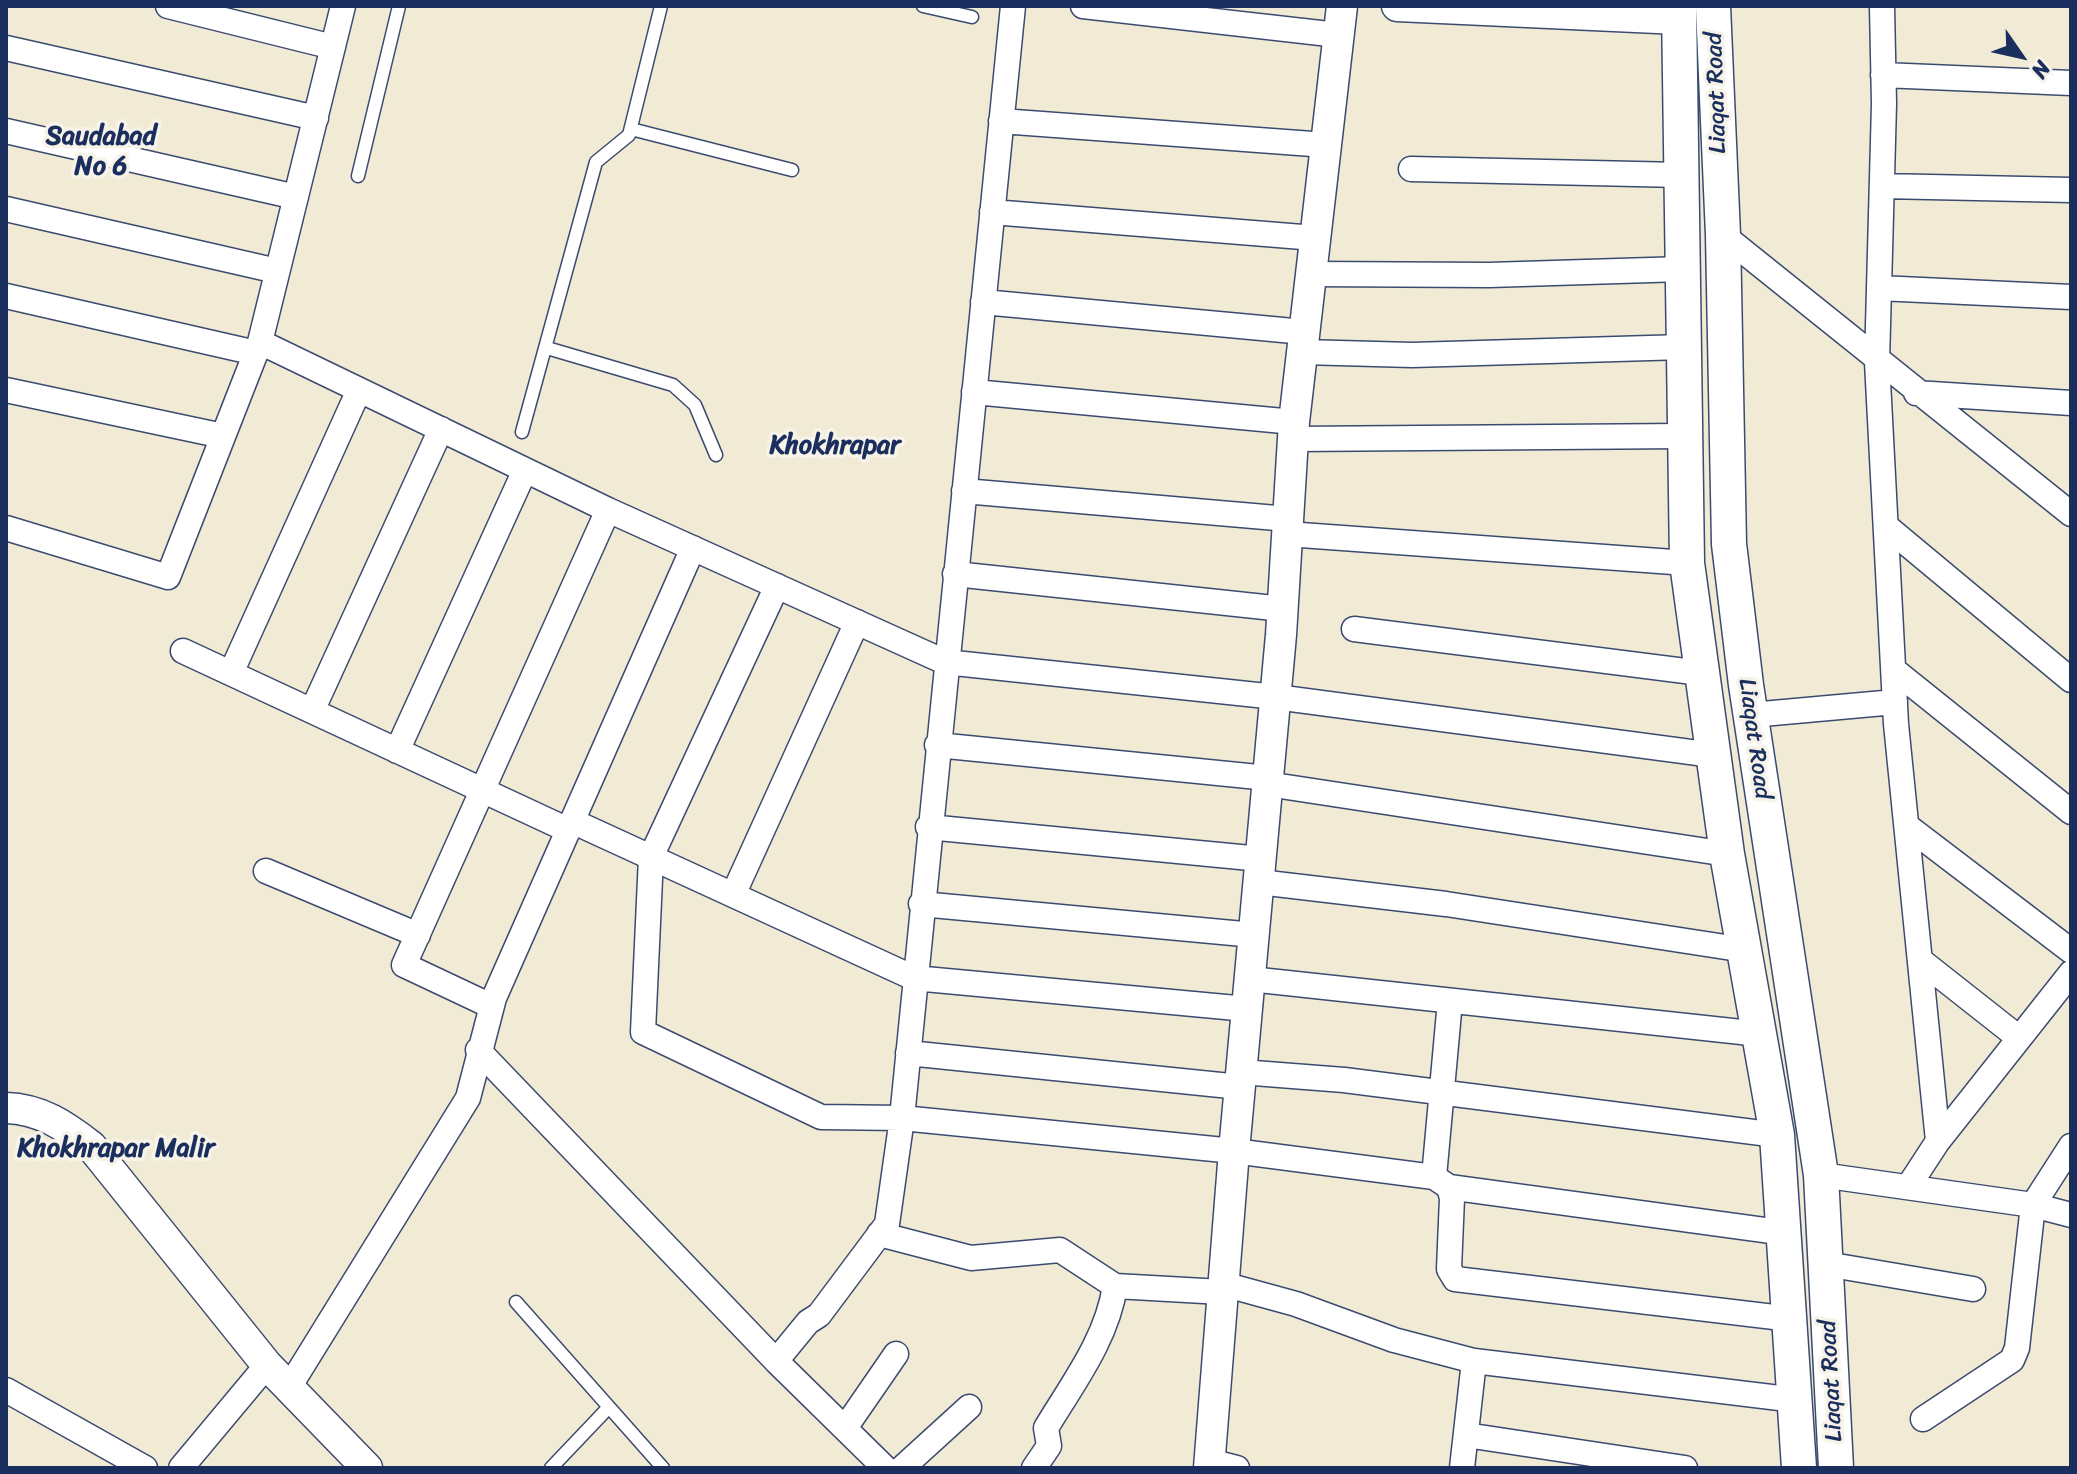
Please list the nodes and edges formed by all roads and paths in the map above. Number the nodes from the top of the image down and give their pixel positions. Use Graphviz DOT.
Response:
graph roads {
  1 [pos="168,6"];
  2 [pos="343,6"];
  3 [pos="399,6"];
  4 [pos="661,6"];
  5 [pos="923,6"];
  6 [pos="1013,6"];
  7 [pos="1083,6"];
  8 [pos="1397,6"];
  9 [pos="1405,6"];
  10 [pos="1713,6"];
  11 [pos="1882,6"];
  12 [pos="1679,12"];
  13 [pos="972,17"];
  14 [pos="1340,21"];
  15 [pos="333,47"];
  16 [pos="6,48"];
  17 [pos="1883,75"];
  18 [pos="2071,83"];
  19 [pos="316,118"];
  20 [pos="1001,121"];
  21 [pos="631,129"];
  22 [pos="6,131"];
  23 [pos="1326,145"];
  24 [pos="1411,169"];
  25 [pos="792,170"];
  26 [pos="1681,175"];
  27 [pos="358,176"];
  28 [pos="1882,186"];
  29 [pos="2071,190"];
  30 [pos="296,197"];
  31 [pos="6,209"];
  32 [pos="992,212"];
  33 [pos="1723,235"];
  34 [pos="1315,238"];
  35 [pos="1683,269"];
  36 [pos="277,271"];
  37 [pos="1311,274"];
  38 [pos="1879,288"];
  39 [pos="6,296"];
  40 [pos="2071,297"];
  41 [pos="983,302"];
  42 [pos="1303,342"];
  43 [pos="258,347"];
  44 [pos="1684,347"];
  45 [pos="547,348"];
  46 [pos="1877,362"];
  47 [pos="6,390"];
  48 [pos="359,390"];
  49 [pos="974,392"];
  50 [pos="1916,393"];
  51 [pos="2071,403"];
  52 [pos="441,429"];
  53 [pos="1293,431"];
  54 [pos="522,432"];
  55 [pos="223,436"];
  56 [pos="1684,436"];
  57 [pos="716,455"];
  58 [pos="525,470"];
  59 [pos="964,491"];
  60 [pos="608,510"];
  61 [pos="2071,514"];
  62 [pos="1288,526"];
  63 [pos="1887,527"];
  64 [pos="6,528"];
  65 [pos="693,548"];
  66 [pos="1687,563"];
  67 [pos="955,574"];
  68 [pos="777,586"];
  69 [pos="1283,609"];
  70 [pos="857,622"];
  71 [pos="1354,629"];
  72 [pos="183,651"];
  73 [pos="945,662"];
  74 [pos="1894,670"];
  75 [pos="231,673"];
  76 [pos="1701,673"];
  77 [pos="2071,680"];
  78 [pos="1276,697"];
  79 [pos="1895,702"];
  80 [pos="312,711"];
  81 [pos="1751,715"];
  82 [pos="937,745"];
  83 [pos="397,751"];
  84 [pos="1713,755"];
  85 [pos="1268,781"];
  86 [pos="483,791"];
  87 [pos="2071,812"];
  88 [pos="570,826"];
  89 [pos="1907,826"];
  90 [pos="928,827"];
  91 [pos="1727,854"];
  92 [pos="651,857"];
  93 [pos="1260,870"];
  94 [pos="266,871"];
  95 [pos="733,895"];
  96 [pos="921,904"];
  97 [pos="418,935"];
  98 [pos="1254,935"];
  99 [pos="1745,950"];
  100 [pos="2071,951"];
  101 [pos="1920,960"];
  102 [pos="2071,973"];
  103 [pos="914,978"];
  104 [pos="1250,979"];
  105 [pos="1450,1001"];
  106 [pos="491,1006"];
  107 [pos="1247,1009"];
  108 [pos="1760,1034"];
  109 [pos="2019,1038"];
  110 [pos="478,1050"];
  111 [pos="908,1053"];
  112 [pos="1240,1080"];
  113 [pos="1441,1093"];
  114 [pos="6,1108"];
  115 [pos="902,1118"];
  116 [pos="1777,1135"];
  117 [pos="1938,1141"];
  118 [pos="2071,1146"];
  119 [pos="1234,1151"];
  120 [pos="1821,1175"];
  121 [pos="1442,1182"];
  122 [pos="1908,1187"];
  123 [pos="2033,1205"];
  124 [pos="2071,1215"];
  125 [pos="1786,1233"];
  126 [pos="879,1234"];
  127 [pos="1826,1264"];
  128 [pos="1115,1286"];
  129 [pos="1223,1288"];
  130 [pos="1973,1289"];
  131 [pos="516,1302"];
  132 [pos="1791,1319"];
  133 [pos="896,1354"];
  134 [pos="776,1361"];
  135 [pos="1474,1361"];
  136 [pos="267,1365"];
  137 [pos="288,1389"];
  138 [pos="6,1390"];
  139 [pos="1796,1400"];
  140 [pos="609,1407"];
  141 [pos="969,1407"];
  142 [pos="1923,1419"];
  143 [pos="845,1428"];
  144 [pos="1466,1435"];
  145 [pos="362,1466"];
  146 [pos="1219,1466"];
  147 [pos="145,1468"];
  148 [pos="181,1468"];
  149 [pos="551,1468"];
  150 [pos="663,1468"];
  151 [pos="885,1468"];
  152 [pos="902,1468"];
  153 [pos="1034,1468"];
  154 [pos="1462,1468"];
  155 [pos="1685,1468"];
  156 [pos="1799,1468"];
  157 [pos="1836,1468"];
  1 -- 15 [label="street"];
  2 -- 15 [label="street"];
  3 -- 27 [label="lane"];
  4 -- 21 [label="lane"];
  5 -- 13 [label="lane"];
  6 -- 20 [label="street"];
  7 -- 14 [label="street"];
  8 -- 9 [label="street"];
  9 -- 12 [label="street"];
  10 -- 33 [label="main road, Liaqat Road"];
  11 -- 17 [label="street"];
  12 -- 26 [label="main road"];
  14 -- 23 [label="street"];
  15 -- 19 [label="street"];
  16 -- 19 [label="street"];
  17 -- 18 [label="street"];
  17 -- 28 [label="street"];
  19 -- 30 [label="street"];
  20 -- 23 [label="street"];
  20 -- 32 [label="street"];
  21 -- 25 [label="lane"];
  21 -- 45 [label="lane"];
  22 -- 30 [label="street"];
  23 -- 34 [label="street"];
  24 -- 26 [label="street"];
  26 -- 35 [label="main road"];
  28 -- 29 [label="street"];
  28 -- 38 [label="street"];
  30 -- 36 [label="street"];
  31 -- 36 [label="street"];
  32 -- 34 [label="street"];
  32 -- 41 [label="street"];
  33 -- 46 [label="street"];
  33 -- 81 [label="main road, Liaqat Road"];
  34 -- 37 [label="street"];
  35 -- 37 [label="street"];
  35 -- 44 [label="main road"];
  36 -- 43 [label="street"];
  37 -- 42 [label="street"];
  38 -- 40 [label="street"];
  38 -- 46 [label="street"];
  39 -- 43 [label="street"];
  41 -- 42 [label="street"];
  41 -- 49 [label="street"];
  42 -- 44 [label="street"];
  42 -- 53 [label="street"];
  43 -- 48 [label="street"];
  43 -- 55 [label="street"];
  44 -- 56 [label="main road"];
  45 -- 54 [label="lane"];
  45 -- 57 [label="lane"];
  46 -- 50 [label="street"];
  46 -- 63 [label="street"];
  47 -- 55 [label="street"];
  48 -- 52 [label="street"];
  48 -- 75 [label="street"];
  49 -- 53 [label="street"];
  49 -- 59 [label="street"];
  50 -- 51 [label="street"];
  50 -- 61 [label="street"];
  52 -- 58 [label="street"];
  52 -- 80 [label="street"];
  53 -- 56 [label="street"];
  53 -- 62 [label="street"];
  55 -- 64 [label="street"];
  56 -- 66 [label="main road"];
  58 -- 60 [label="street"];
  58 -- 83 [label="street"];
  59 -- 62 [label="street"];
  59 -- 67 [label="street"];
  60 -- 65 [label="street"];
  60 -- 86 [label="street"];
  62 -- 66 [label="street"];
  62 -- 69 [label="street"];
  63 -- 74 [label="street"];
  63 -- 77 [label="street"];
  65 -- 68 [label="street"];
  65 -- 88 [label="street"];
  66 -- 76 [label="main road"];
  67 -- 69 [label="street"];
  67 -- 73 [label="street"];
  68 -- 70 [label="street"];
  68 -- 92 [label="street"];
  69 -- 78 [label="street"];
  70 -- 73 [label="street"];
  70 -- 95 [label="street"];
  71 -- 76 [label="street"];
  72 -- 75 [label="street"];
  73 -- 78 [label="street"];
  73 -- 82 [label="street"];
  74 -- 79 [label="street"];
  74 -- 87 [label="street"];
  75 -- 80 [label="street"];
  76 -- 84 [label="main road"];
  78 -- 84 [label="street"];
  78 -- 85 [label="street"];
  79 -- 81 [label="street"];
  79 -- 89 [label="street"];
  80 -- 83 [label="street"];
  81 -- 120 [label="main road, Liaqat Road"];
  82 -- 85 [label="street"];
  82 -- 90 [label="street"];
  83 -- 86 [label="street"];
  84 -- 91 [label="main road"];
  85 -- 91 [label="street"];
  85 -- 93 [label="street"];
  86 -- 88 [label="street"];
  86 -- 97 [label="street"];
  88 -- 92 [label="street"];
  88 -- 106 [label="street"];
  89 -- 100 [label="street"];
  89 -- 101 [label="street"];
  90 -- 93 [label="street"];
  90 -- 96 [label="street"];
  91 -- 99 [label="main road"];
  92 -- 95 [label="street"];
  92 -- 115 [label="street"];
  93 -- 98 [label="street"];
  93 -- 99 [label="street"];
  94 -- 97 [label="street"];
  95 -- 103 [label="street"];
  96 -- 98 [label="street"];
  96 -- 103 [label="street"];
  97 -- 106 [label="street"];
  98 -- 104 [label="street"];
  99 -- 108 [label="main road"];
  101 -- 109 [label="street"];
  101 -- 117 [label="street"];
  102 -- 109 [label="street"];
  103 -- 107 [label="street"];
  103 -- 111 [label="street"];
  104 -- 105 [label="street"];
  104 -- 107 [label="street"];
  105 -- 108 [label="street"];
  105 -- 113 [label="street"];
  106 -- 110 [label="street"];
  107 -- 112 [label="street"];
  108 -- 116 [label="main road"];
  109 -- 117 [label="street"];
  110 -- 134 [label="street"];
  110 -- 137 [label="street"];
  111 -- 112 [label="street"];
  111 -- 115 [label="street"];
  112 -- 113 [label="street"];
  112 -- 119 [label="street"];
  113 -- 116 [label="street"];
  113 -- 121 [label="street"];
  114 -- 136 [label="street"];
  115 -- 119 [label="street"];
  115 -- 126 [label="street"];
  116 -- 125 [label="main road"];
  117 -- 122 [label="street"];
  118 -- 123 [label="street"];
  119 -- 121 [label="street"];
  119 -- 129 [label="street"];
  120 -- 122 [label="street"];
  120 -- 127 [label="main road, Liaqat Road"];
  121 -- 125 [label="street"];
  121 -- 132 [label="street"];
  122 -- 123 [label="street"];
  123 -- 124 [label="street"];
  123 -- 142 [label="street"];
  125 -- 132 [label="main road"];
  126 -- 128 [label="street"];
  126 -- 134 [label="street"];
  127 -- 130 [label="street"];
  127 -- 157 [label="main road, Liaqat Road"];
  128 -- 129 [label="street"];
  128 -- 153 [label="street"];
  129 -- 135 [label="street"];
  129 -- 146 [label="street"];
  131 -- 140 [label="lane"];
  132 -- 139 [label="main road"];
  133 -- 143 [label="street"];
  134 -- 143 [label="street"];
  135 -- 139 [label="street"];
  135 -- 144 [label="street"];
  136 -- 137 [label="street"];
  136 -- 148 [label="street"];
  137 -- 145 [label="street"];
  138 -- 147 [label="street"];
  139 -- 156 [label="main road"];
  140 -- 149 [label="lane"];
  140 -- 150 [label="lane"];
  141 -- 152 [label="street"];
  143 -- 151 [label="street"];
  144 -- 154 [label="street"];
  144 -- 155 [label="street"];
}
